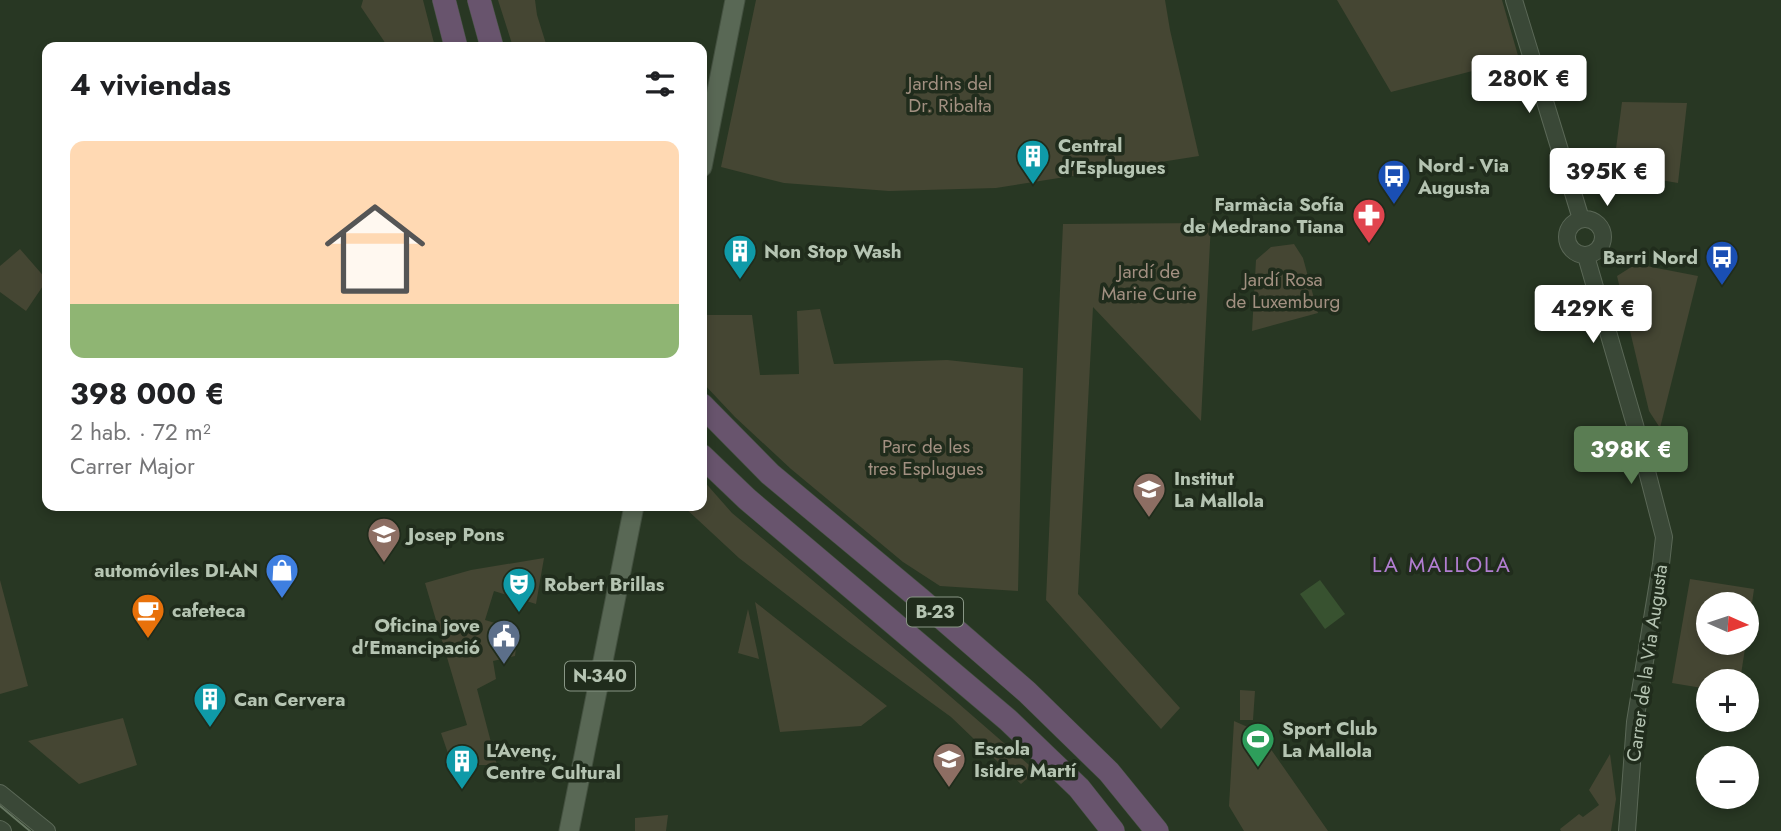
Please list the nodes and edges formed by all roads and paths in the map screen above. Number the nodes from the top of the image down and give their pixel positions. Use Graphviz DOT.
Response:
graph roads {
  1 [pos="444,0"];
  2 [pos="479,0"];
  3 [pos="735,0"];
  4 [pos="1514,0"];
  5 [pos="455,42"];
  6 [pos="491,42"];
  7 [pos="707,142"];
  8 [pos="1581,219"];
  9 [pos="1587,256"];
  10 [pos="707,410"];
  11 [pos="707,461"];
  12 [pos="633,512"];
  13 [pos="0,793"];
  14 [pos="47,831"];
  15 [pos="569,831"];
  16 [pos="1113,831"];
  17 [pos="1157,831"];
  18 [pos="1627,831"];
  1 -- 5 [label="highway"];
  2 -- 6 [label="highway"];
  3 -- 7 [label="main road"];
  4 -- 8 [label="street"];
  8 -- 9 [label="street"];
  8 -- 9 [label="street"];
  9 -- 18 [label="street, Carrer de la Via Augusta"];
  10 -- 17 [label="highway, B-23"];
  11 -- 16 [label="highway, B-23"];
  12 -- 15 [label="main road, N-340"];
  13 -- 14 [label="street"];
}
